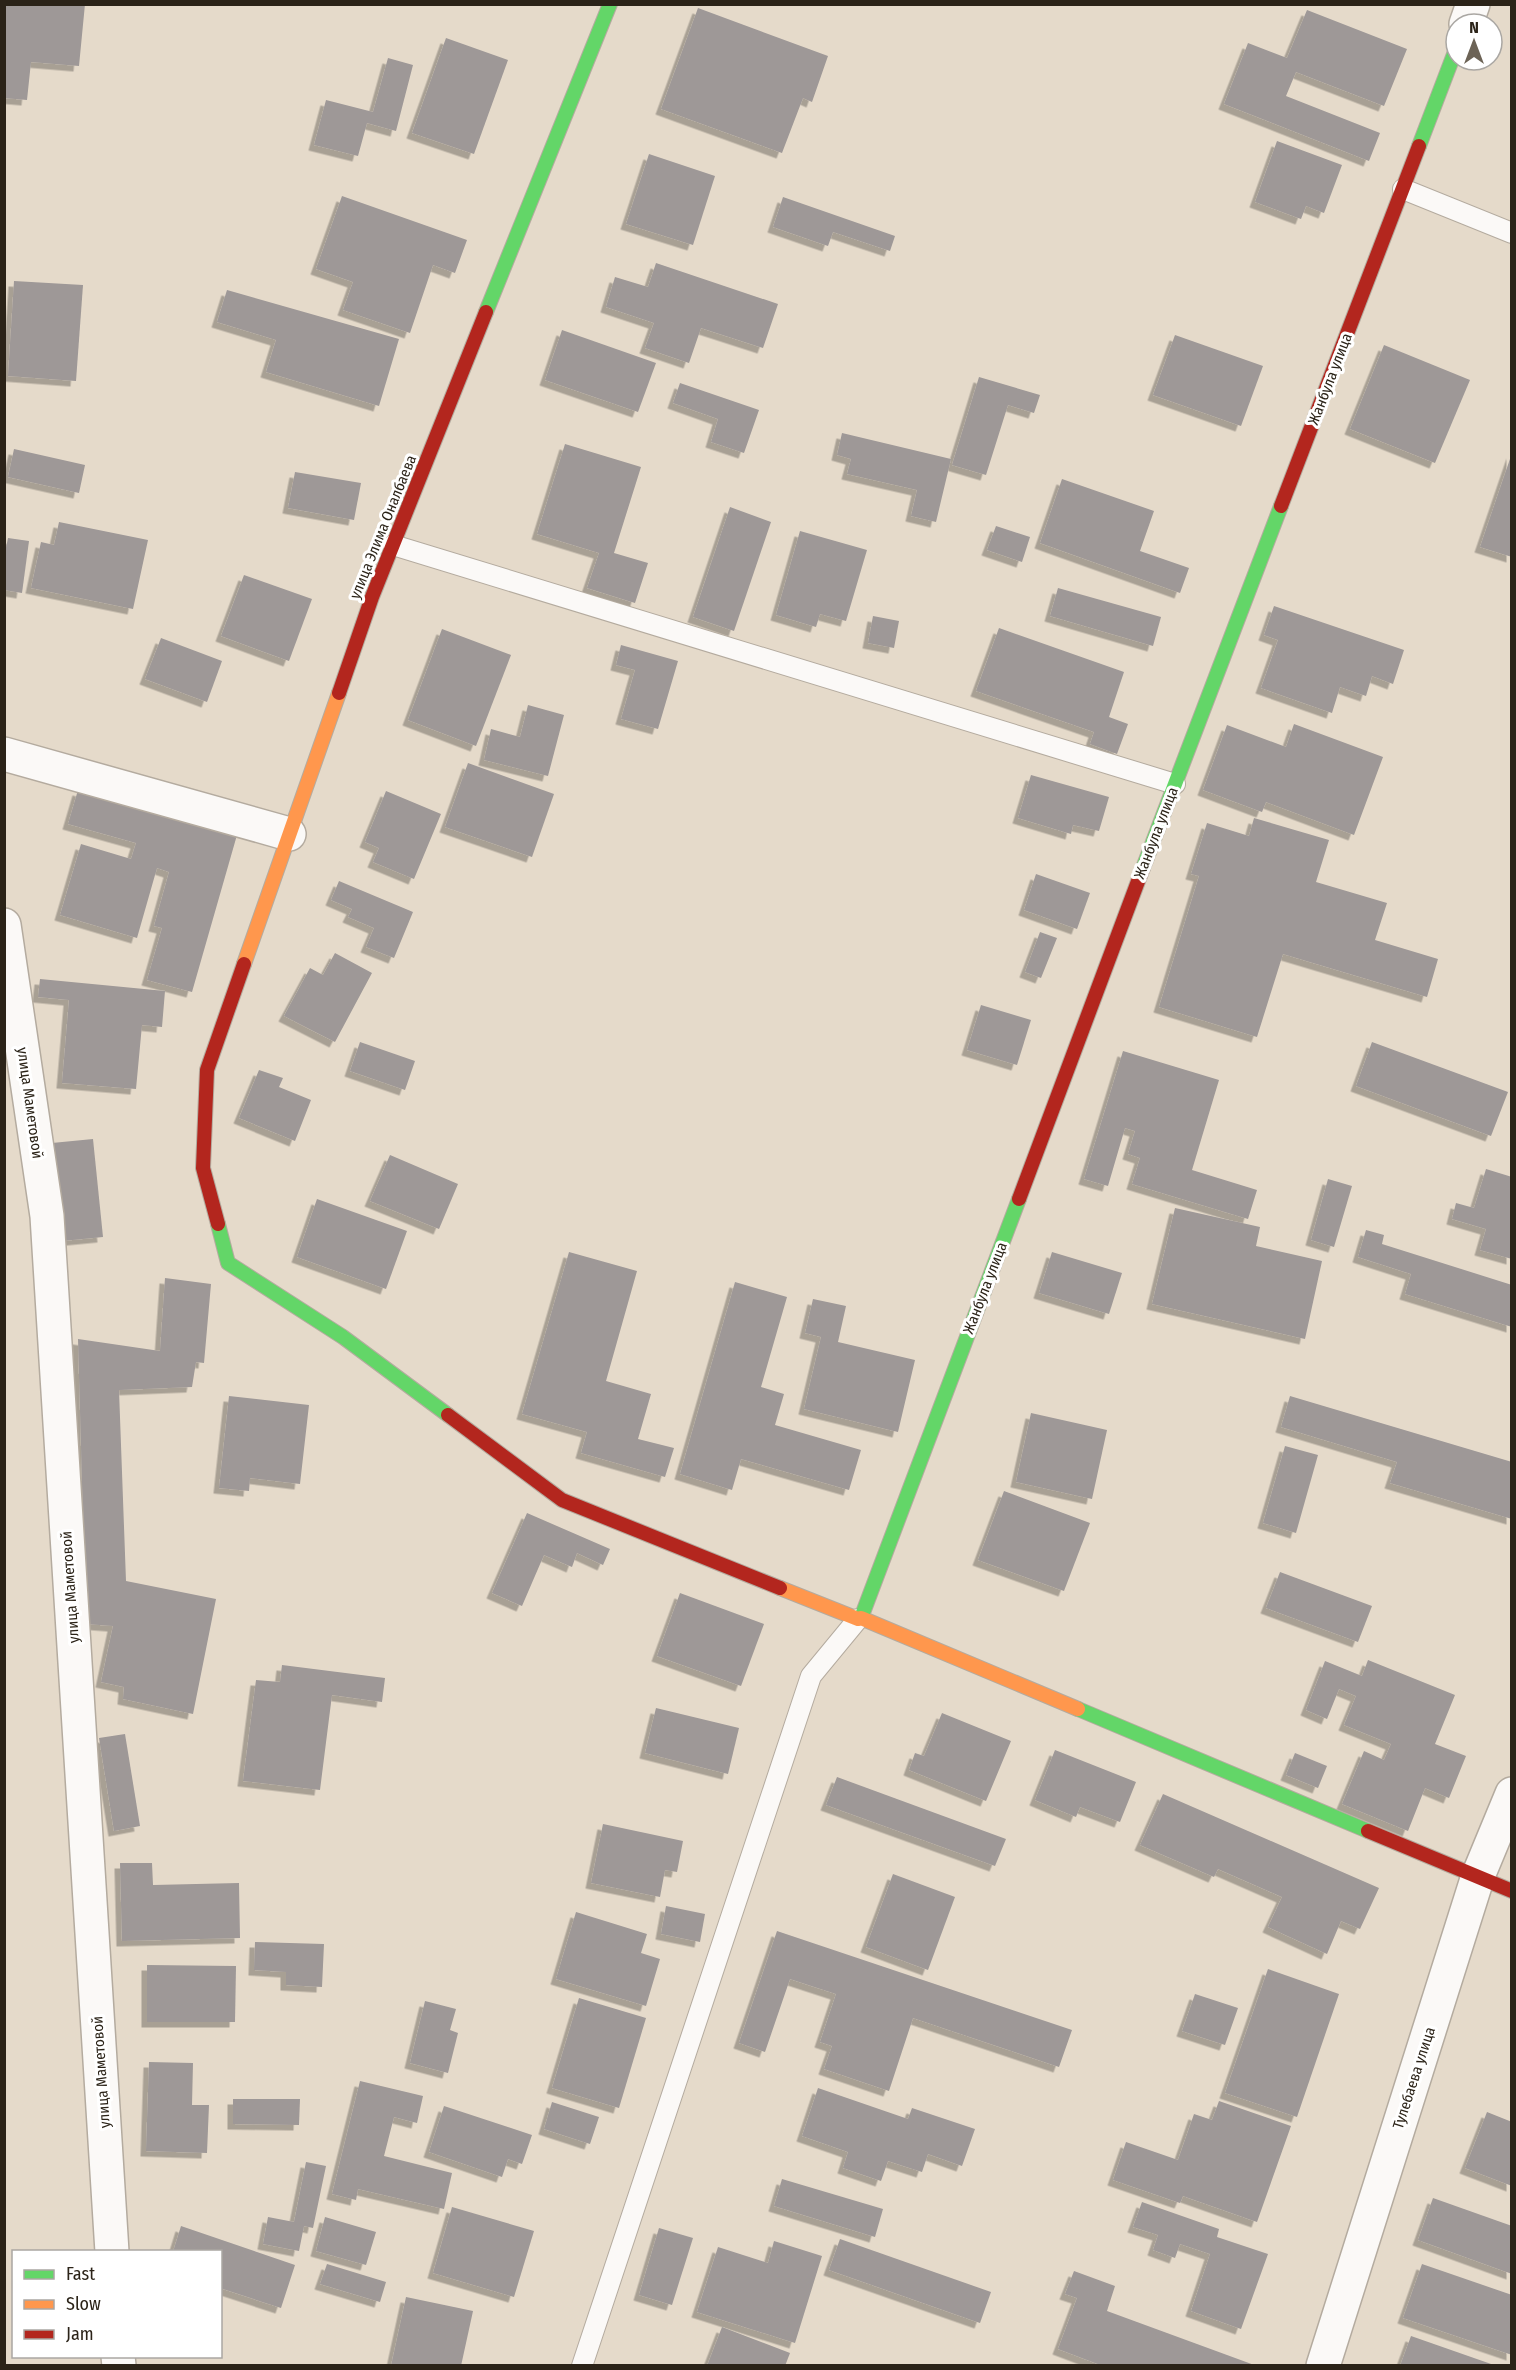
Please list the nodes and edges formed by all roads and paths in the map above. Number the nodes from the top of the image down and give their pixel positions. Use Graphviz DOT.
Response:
graph roads {
  1 [pos="610,4"];
  2 [pos="1448,72"];
  3 [pos="1403,189"];
  4 [pos="1512,232"];
  5 [pos="393,545"];
  6 [pos="4,754"];
  7 [pos="1175,784"];
  8 [pos="289,834"];
  9 [pos="4,925"];
  10 [pos="860,1618"];
  11 [pos="1512,1794"];
  12 [pos="1478,1876"];
  13 [pos="1512,1891"];
  14 [pos="112,2250"];
  15 [pos="582,2366"];
  16 [pos="1323,2366"];
  1 -- 5 [label="street, улица Элима Оналбаева"];
  2 -- 3 [label="street, Жанбула улица"];
  3 -- 4 [label="lane"];
  3 -- 7 [label="street, Жанбула улица"];
  5 -- 7 [label="lane"];
  5 -- 8 [label="street, улица Элима Оналбаева"];
  6 -- 8 [label="street"];
  7 -- 10 [label="street, Жанбула улица"];
  8 -- 10 [label="street, улица Элима Оналбаева"];
  9 -- 14 [label="street, улица Маметовой"];
  10 -- 12 [label="street, улица Элима Оналбаева"];
  10 -- 15 [label="lane"];
  11 -- 12 [label="street, Тулебаева улица"];
  12 -- 13 [label="street, улица Элима Оналбаева"];
  12 -- 16 [label="street, Тулебаева улица"];
}
